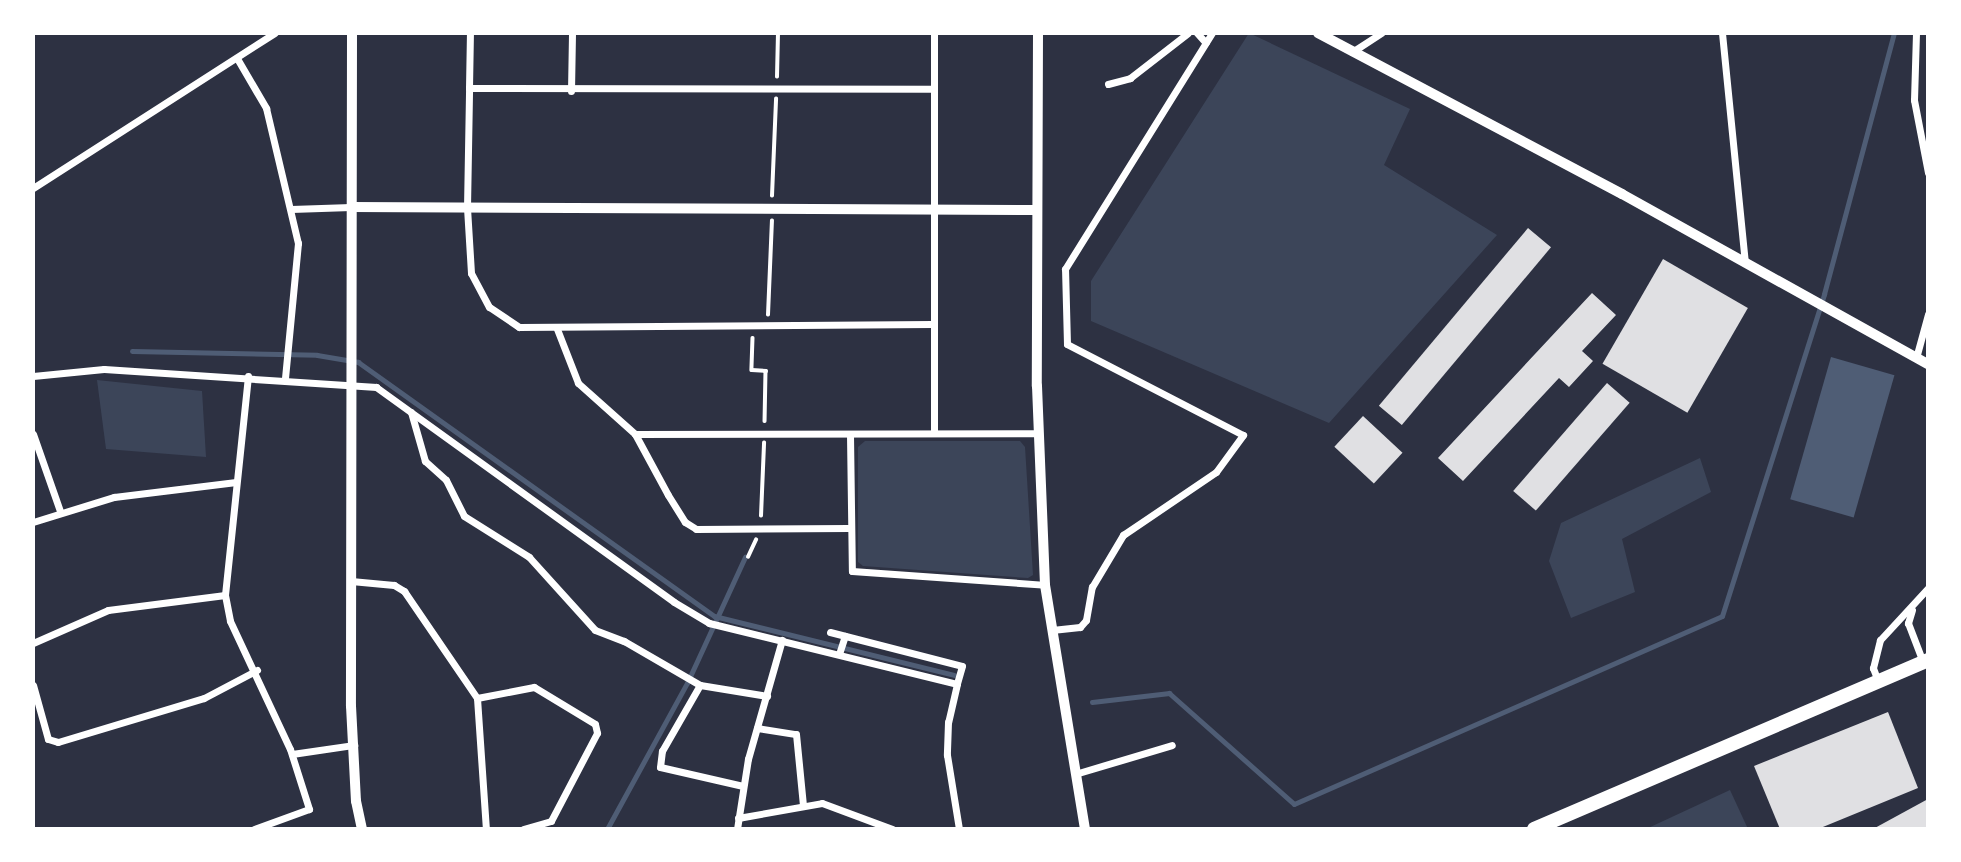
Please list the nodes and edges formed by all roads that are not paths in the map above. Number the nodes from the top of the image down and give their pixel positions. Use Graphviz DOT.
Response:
graph roads {
  1 [pos="274,33"];
  2 [pos="352,33"];
  3 [pos="470,33"];
  4 [pos="572,33"];
  5 [pos="934,33"];
  6 [pos="1038,33"];
  7 [pos="1188,33"];
  8 [pos="1197,33"];
  9 [pos="1212,33"];
  10 [pos="1318,33"];
  11 [pos="1381,33"];
  12 [pos="1722,33"];
  13 [pos="1916,33"];
  14 [pos="1206,43"];
  15 [pos="1350,53"];
  16 [pos="238,60"];
  17 [pos="1108,84"];
  18 [pos="469,88"];
  19 [pos="934,89"];
  20 [pos="571,91"];
  21 [pos="1928,173"];
  22 [pos="33,188"];
  23 [pos="351,207"];
  24 [pos="467,208"];
  25 [pos="933,208"];
  26 [pos="291,209"];
  27 [pos="1037,210"];
  28 [pos="1745,264"];
  29 [pos="1928,314"];
  30 [pos="932,324"];
  31 [pos="557,329"];
  32 [pos="1916,358"];
  33 [pos="1928,364"];
  34 [pos="33,376"];
  35 [pos="248,376"];
  36 [pos="285,379"];
  37 [pos="352,385"];
  38 [pos="411,412"];
  39 [pos="934,433"];
  40 [pos="1038,433"];
  41 [pos="33,434"];
  42 [pos="635,434"];
  43 [pos="850,435"];
  44 [pos="236,482"];
  45 [pos="60,511"];
  46 [pos="33,522"];
  47 [pos="849,528"];
  48 [pos="351,581"];
  49 [pos="1045,585"];
  50 [pos="1928,588"];
  51 [pos="225,595"];
  52 [pos="1913,609"];
  53 [pos="1052,630"];
  54 [pos="830,632"];
  55 [pos="844,638"];
  56 [pos="782,640"];
  57 [pos="33,643"];
  58 [pos="839,654"];
  59 [pos="1925,661"];
  60 [pos="257,670"];
  61 [pos="1878,681"];
  62 [pos="957,682"];
  63 [pos="33,685"];
  64 [pos="700,685"];
  65 [pos="767,696"];
  66 [pos="477,698"];
  67 [pos="757,728"];
  68 [pos="355,745"];
  69 [pos="1171,745"];
  70 [pos="292,754"];
  71 [pos="1074,774"];
  72 [pos="743,786"];
  73 [pos="803,805"];
  74 [pos="738,818"];
  75 [pos="254,829"];
  76 [pos="362,829"];
  77 [pos="486,829"];
  78 [pos="523,829"];
  79 [pos="737,829"];
  80 [pos="892,829"];
  81 [pos="960,829"];
  82 [pos="1085,829"];
  83 [pos="1534,829"];
  1 -- 16 [label="street"];
  2 -- 23 [label="street"];
  3 -- 18 [label="street"];
  4 -- 20 [label="street"];
  5 -- 19 [label="street"];
  6 -- 27 [label="street"];
  7 -- 17 [label="street"];
  8 -- 14 [label="street"];
  9 -- 14 [label="street"];
  10 -- 15 [label="street"];
  11 -- 15 [label="street"];
  12 -- 28 [label="street"];
  13 -- 21 [label="street"];
  14 -- 53 [label="street"];
  15 -- 28 [label="street"];
  16 -- 22 [label="street"];
  16 -- 26 [label="street"];
  18 -- 20 [label="street"];
  18 -- 24 [label="street"];
  19 -- 20 [label="street"];
  19 -- 25 [label="street"];
  23 -- 24 [label="street"];
  23 -- 26 [label="street"];
  23 -- 37 [label="street"];
  24 -- 25 [label="street"];
  24 -- 31 [label="street"];
  25 -- 27 [label="street"];
  25 -- 30 [label="street"];
  26 -- 36 [label="street"];
  27 -- 40 [label="street"];
  28 -- 32 [label="street"];
  29 -- 32 [label="street"];
  30 -- 31 [label="street"];
  30 -- 39 [label="street"];
  31 -- 42 [label="street"];
  32 -- 33 [label="street"];
  34 -- 35 [label="street"];
  35 -- 36 [label="street"];
  35 -- 44 [label="street"];
  36 -- 37 [label="street"];
  37 -- 38 [label="street"];
  37 -- 48 [label="street"];
  38 -- 56 [label="street"];
  38 -- 64 [label="street"];
  39 -- 40 [label="street"];
  39 -- 43 [label="street"];
  40 -- 49 [label="street"];
  41 -- 45 [label="street"];
  42 -- 43 [label="street"];
  42 -- 47 [label="street"];
  43 -- 47 [label="street"];
  44 -- 45 [label="street"];
  44 -- 51 [label="street"];
  45 -- 46 [label="street"];
  47 -- 49 [label="street"];
  48 -- 66 [label="street"];
  48 -- 68 [label="street"];
  49 -- 53 [label="street"];
  50 -- 52 [label="street"];
  51 -- 57 [label="street"];
  51 -- 60 [label="street"];
  52 -- 59 [label="street"];
  52 -- 61 [label="street"];
  53 -- 71 [label="street"];
  54 -- 55 [label="street"];
  55 -- 58 [label="street"];
  55 -- 62 [label="street"];
  56 -- 58 [label="street"];
  56 -- 65 [label="street"];
  58 -- 62 [label="street"];
  59 -- 61 [label="main road"];
  60 -- 63 [label="street"];
  60 -- 70 [label="street"];
  61 -- 83 [label="main road"];
  62 -- 81 [label="street"];
  64 -- 65 [label="street"];
  64 -- 72 [label="street"];
  65 -- 67 [label="street"];
  66 -- 77 [label="street"];
  66 -- 78 [label="street"];
  67 -- 72 [label="street"];
  67 -- 73 [label="street"];
  68 -- 70 [label="street"];
  68 -- 76 [label="street"];
  69 -- 71 [label="street"];
  70 -- 75 [label="street"];
  71 -- 82 [label="street"];
  72 -- 74 [label="street"];
  73 -- 74 [label="street"];
  73 -- 80 [label="street"];
  74 -- 79 [label="street"];
}
